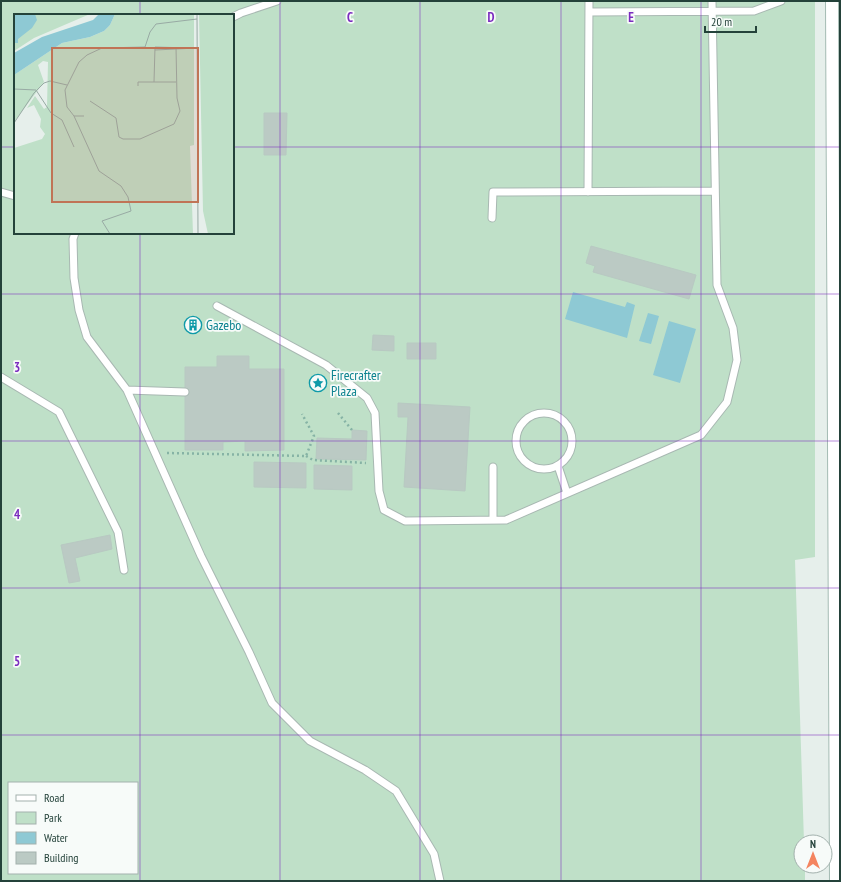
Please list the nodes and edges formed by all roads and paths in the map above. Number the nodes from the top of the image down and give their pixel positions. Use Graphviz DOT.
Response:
graph roads {
  1 [pos="277,1"];
  2 [pos="590,1"];
  3 [pos="712,1"];
  4 [pos="781,1"];
  5 [pos="832,1"];
  6 [pos="712,11"];
  7 [pos="589,12"];
  8 [pos="234,16"];
  9 [pos="715,191"];
  10 [pos="1,192"];
  11 [pos="588,192"];
  12 [pos="14,196"];
  13 [pos="492,218"];
  14 [pos="75,234"];
  15 [pos="217,306"];
  16 [pos="1,377"];
  17 [pos="127,390"];
  18 [pos="185,392"];
  19 [pos="338,413"];
  20 [pos="302,414"];
  21 [pos="352,430"];
  22 [pos="155,452"];
  23 [pos="306,456"];
  24 [pos="366,463"];
  25 [pos="558,466"];
  26 [pos="493,467"];
  27 [pos="567,493"];
  28 [pos="493,520"];
  29 [pos="124,570"];
  30 [pos="440,881"];
  31 [pos="836,881"];
  1 -- 8 [label="lane"];
  2 -- 7 [label="lane"];
  3 -- 6 [label="lane"];
  4 -- 6 [label="lane"];
  5 -- 31 [label="street"];
  6 -- 7 [label="lane"];
  6 -- 9 [label="lane"];
  7 -- 11 [label="lane"];
  9 -- 11 [label="lane"];
  9 -- 27 [label="lane"];
  10 -- 12 [label="lane"];
  11 -- 13 [label="lane"];
  14 -- 17 [label="lane"];
  15 -- 28 [label="lane"];
  16 -- 29 [label="lane"];
  17 -- 18 [label="lane"];
  17 -- 22 [label="lane"];
  19 -- 21 [label="path"];
  20 -- 23 [label="path"];
  22 -- 23 [label="path"];
  22 -- 30 [label="lane"];
  23 -- 24 [label="path"];
  25 -- 25 [label="lane"];
  25 -- 27 [label="lane"];
  26 -- 28 [label="lane"];
  27 -- 28 [label="lane"];
}
